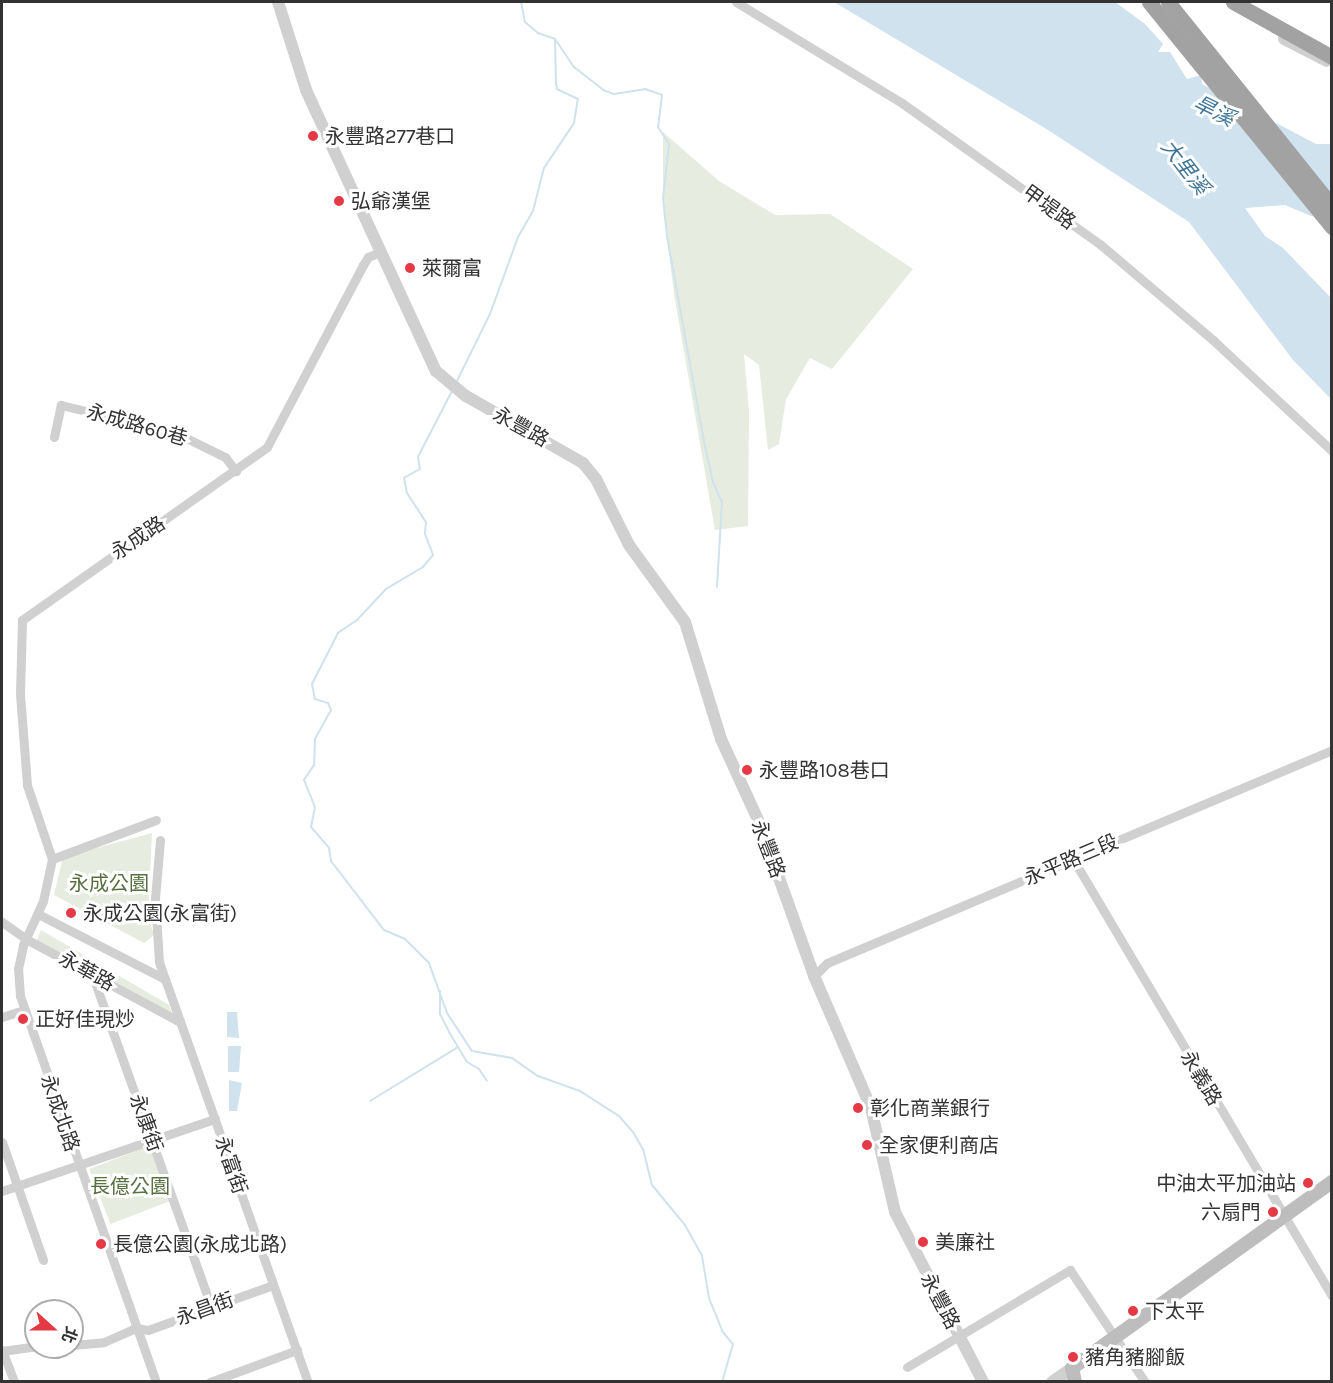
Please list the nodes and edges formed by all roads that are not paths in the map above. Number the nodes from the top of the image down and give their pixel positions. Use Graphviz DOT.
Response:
graph roads {
  1 [pos="279,2"];
  2 [pos="736,2"];
  3 [pos="1149,2"];
  4 [pos="1168,2"];
  5 [pos="1221,2"];
  6 [pos="1233,2"];
  7 [pos="1247,2"];
  8 [pos="1332,49"];
  9 [pos="1332,57"];
  10 [pos="1332,63"];
  11 [pos="1332,206"];
  12 [pos="1332,227"];
  13 [pos="380,252"];
  14 [pos="54,437"];
  15 [pos="1332,451"];
  16 [pos="236,471"];
  17 [pos="1332,750"];
  18 [pos="156,820"];
  19 [pos="160,840"];
  20 [pos="1072,859"];
  21 [pos="52,860"];
  22 [pos="38,914"];
  23 [pos="2,922"];
  24 [pos="26,939"];
  25 [pos="92,974"];
  26 [pos="814,976"];
  27 [pos="165,979"];
  28 [pos="23,1010"];
  29 [pos="2,1017"];
  30 [pos="180,1022"];
  31 [pos="214,1119"];
  32 [pos="151,1138"];
  33 [pos="2,1142"];
  34 [pos="78,1164"];
  35 [pos="1332,1182"];
  36 [pos="18,1185"];
  37 [pos="2,1191"];
  38 [pos="1284,1216"];
  39 [pos="43,1260"];
  40 [pos="273,1286"];
  41 [pos="1332,1296"];
  42 [pos="211,1307"];
  43 [pos="136,1328"];
  44 [pos="1114,1338"];
  45 [pos="960,1339"];
  46 [pos="84,1344"];
  47 [pos="24,1348"];
  48 [pos="297,1350"];
  49 [pos="2,1351"];
  50 [pos="907,1367"];
  51 [pos="1073,1375"];
  52 [pos="224,1379"];
  53 [pos="14,1382"];
  54 [pos="156,1382"];
  55 [pos="210,1382"];
  56 [pos="308,1382"];
  57 [pos="983,1382"];
  58 [pos="1052,1382"];
  59 [pos="1145,1382"];
  1 -- 13 [label="street, 永豐路"];
  2 -- 15 [label="street, 甲堤路"];
  3 -- 12 [label="highway"];
  4 -- 11 [label="highway"];
  5 -- 10 [label="street"];
  6 -- 9 [label="highway"];
  7 -- 8 [label="street"];
  13 -- 16 [label="street, 永成路"];
  13 -- 26 [label="street, 永豐路"];
  14 -- 16 [label="street, 永成路60巷"];
  16 -- 21 [label="street, 永成路"];
  17 -- 20 [label="street, 永平路三段"];
  18 -- 21 [label="street"];
  19 -- 27 [label="street, 永富街"];
  20 -- 26 [label="street, 永平路三段"];
  20 -- 38 [label="street, 永義路"];
  21 -- 22 [label="street"];
  22 -- 24 [label="street"];
  22 -- 27 [label="street"];
  23 -- 24 [label="street"];
  24 -- 25 [label="street, 永華路"];
  24 -- 28 [label="street, 永成北路"];
  25 -- 30 [label="street, 永華路"];
  25 -- 32 [label="street, 永康街"];
  26 -- 45 [label="street, 永豐路"];
  27 -- 30 [label="street, 永富街"];
  28 -- 29 [label="street"];
  28 -- 34 [label="street, 永成北路"];
  30 -- 31 [label="street, 永富街"];
  31 -- 32 [label="street"];
  31 -- 40 [label="street, 永富街"];
  32 -- 34 [label="street"];
  32 -- 42 [label="street, 永康街"];
  33 -- 36 [label="street"];
  34 -- 36 [label="street"];
  34 -- 43 [label="street, 永成北路"];
  35 -- 38 [label="main road"];
  36 -- 37 [label="street"];
  36 -- 39 [label="street"];
  38 -- 41 [label="street, 永義路"];
  38 -- 44 [label="main road"];
  40 -- 42 [label="street, 永昌街"];
  40 -- 48 [label="street, 永富街"];
  42 -- 43 [label="street, 永昌街"];
  43 -- 46 [label="street, 永昌街"];
  43 -- 54 [label="street, 永成北路"];
  44 -- 45 [label="street"];
  44 -- 51 [label="main road"];
  44 -- 59 [label="street"];
  45 -- 50 [label="street"];
  45 -- 57 [label="street, 永豐路"];
  47 -- 49 [label="street"];
  48 -- 52 [label="street"];
  48 -- 56 [label="street, 永富街"];
  49 -- 53 [label="street"];
  51 -- 58 [label="street"];
  52 -- 55 [label="street"];
}
